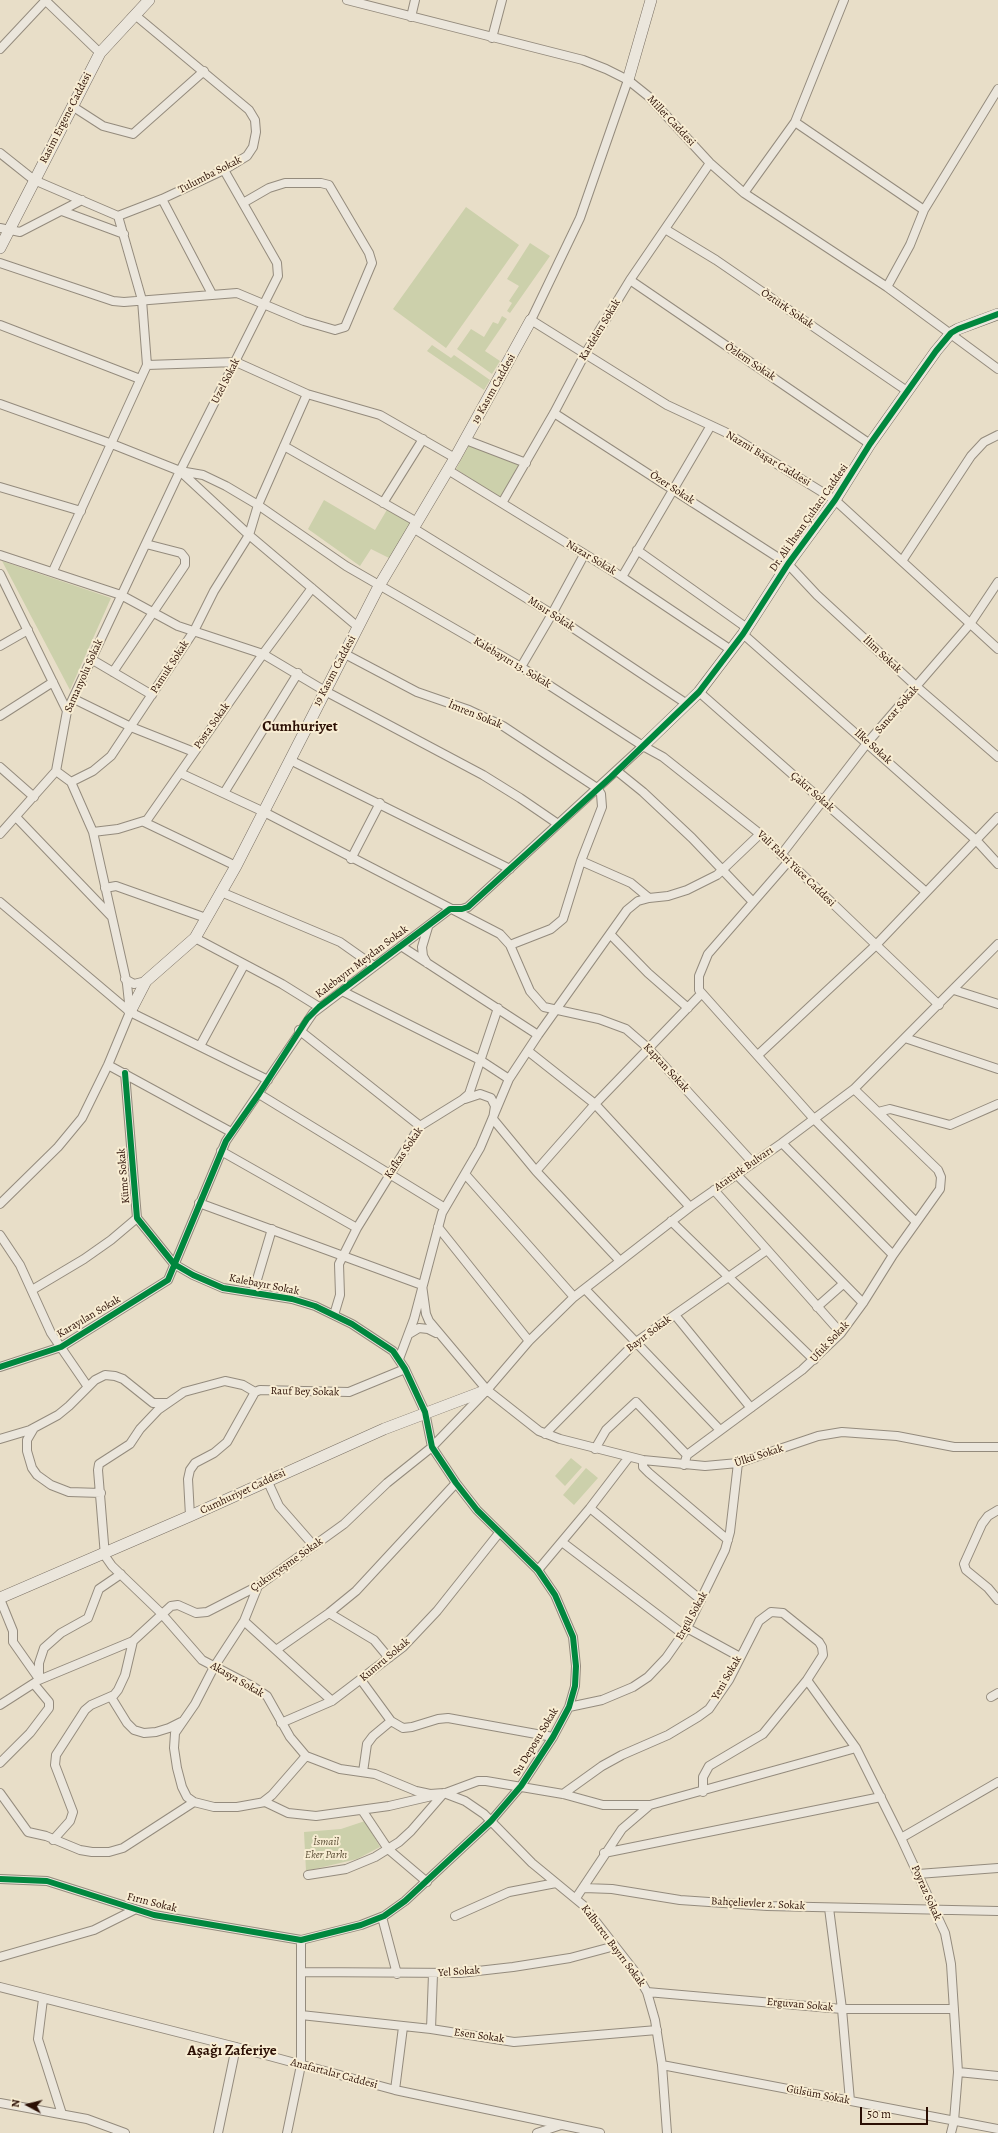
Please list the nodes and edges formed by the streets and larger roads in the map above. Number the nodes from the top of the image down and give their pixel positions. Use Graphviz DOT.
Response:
graph roads {
  1 [pos="46,0"];
  2 [pos="149,0"];
  3 [pos="347,0"];
  4 [pos="415,0"];
  5 [pos="502,0"];
  6 [pos="651,0"];
  7 [pos="844,0"];
  8 [pos="135,15"];
  9 [pos="411,17"];
  10 [pos="492,38"];
  11 [pos="0,49"];
  12 [pos="100,52"];
  13 [pos="204,71"];
  14 [pos="628,80"];
  15 [pos="998,89"];
  16 [pos="72,106"];
  17 [pos="795,122"];
  18 [pos="0,153"];
  19 [pos="710,163"];
  20 [pos="224,170"];
  21 [pos="34,180"];
  22 [pos="744,193"];
  23 [pos="162,199"];
  24 [pos="82,200"];
  25 [pos="243,203"];
  26 [pos="924,210"];
  27 [pos="62,211"];
  28 [pos="118,216"];
  29 [pos="4,229"];
  30 [pos="665,229"];
  31 [pos="124,234"];
  32 [pos="0,248"];
  33 [pos="0,263"];
  34 [pos="630,280"];
  35 [pos="887,287"];
  36 [pos="212,294"];
  37 [pos="142,300"];
  38 [pos="265,304"];
  39 [pos="998,314"];
  40 [pos="531,320"];
  41 [pos="0,325"];
  42 [pos="951,333"];
  43 [pos="585,354"];
  44 [pos="236,362"];
  45 [pos="147,365"];
  46 [pos="998,369"];
  47 [pos="140,379"];
  48 [pos="907,391"];
  49 [pos="307,394"];
  50 [pos="0,404"];
  51 [pos="554,413"];
  52 [pos="710,426"];
  53 [pos="998,435"];
  54 [pos="423,439"];
  55 [pos="466,440"];
  56 [pos="112,444"];
  57 [pos="870,444"];
  58 [pos="284,446"];
  59 [pos="455,458"];
  60 [pos="526,464"];
  61 [pos="448,470"];
  62 [pos="180,471"];
  63 [pos="0,487"];
  64 [pos="674,489"];
  65 [pos="835,500"];
  66 [pos="383,502"];
  67 [pos="502,503"];
  68 [pos="258,505"];
  69 [pos="80,511"];
  70 [pos="415,525"];
  71 [pos="249,535"];
  72 [pos="146,544"];
  73 [pos="637,550"];
  74 [pos="0,555"];
  75 [pos="584,555"];
  76 [pos="902,562"];
  77 [pos="788,564"];
  78 [pos="53,571"];
  79 [pos="0,574"];
  80 [pos="622,577"];
  81 [pos="998,582"];
  82 [pos="379,586"];
  83 [pos="312,588"];
  84 [pos="121,595"];
  85 [pos="152,613"];
  86 [pos="552,614"];
  87 [pos="970,624"];
  88 [pos="358,627"];
  89 [pos="28,630"];
  90 [pos="194,631"];
  91 [pos="745,631"];
  92 [pos="0,646"];
  93 [pos="998,649"];
  94 [pos="731,650"];
  95 [pos="263,654"];
  96 [pos="345,654"];
  97 [pos="91,659"];
  98 [pos="521,667"];
  99 [pos="113,672"];
  100 [pos="298,673"];
  101 [pos="53,682"];
  102 [pos="917,687"];
  103 [pos="325,691"];
  104 [pos="698,692"];
  105 [pos="152,695"];
  106 [pos="74,698"];
  107 [pos="687,704"];
  108 [pos="67,711"];
  109 [pos="0,716"];
  110 [pos="131,727"];
  111 [pos="868,742"];
  112 [pos="643,746"];
  113 [pos="194,752"];
  114 [pos="998,757"];
  115 [pos="290,760"];
  116 [pos="0,767"];
  117 [pos="56,771"];
  118 [pos="617,771"];
  119 [pos="180,773"];
  120 [pos="71,782"];
  121 [pos="597,788"];
  122 [pos="224,794"];
  123 [pos="34,797"];
  124 [pos="822,801"];
  125 [pos="380,803"];
  126 [pos="264,812"];
  127 [pos="16,817"];
  128 [pos="998,817"];
  129 [pos="144,822"];
  130 [pos="558,824"];
  131 [pos="93,832"];
  132 [pos="0,834"];
  133 [pos="760,834"];
  134 [pos="976,840"];
  135 [pos="781,855"];
  136 [pos="351,859"];
  137 [pos="580,861"];
  138 [pos="788,862"];
  139 [pos="998,864"];
  140 [pos="236,866"];
  141 [pos="510,869"];
  142 [pos="723,871"];
  143 [pos="105,888"];
  144 [pos="221,892"];
  145 [pos="926,892"];
  146 [pos="649,898"];
  147 [pos="0,902"];
  148 [pos="753,902"];
  149 [pos="450,909"];
  150 [pos="111,916"];
  151 [pos="206,918"];
  152 [pos="430,924"];
  153 [pos="610,934"];
  154 [pos="195,938"];
  155 [pos="998,944"];
  156 [pos="510,945"];
  157 [pos="401,946"];
  158 [pos="875,946"];
  159 [pos="428,964"];
  160 [pos="244,965"];
  161 [pos="374,966"];
  162 [pos="125,978"];
  163 [pos="146,981"];
  164 [pos="954,990"];
  165 [pos="342,991"];
  166 [pos="701,994"];
  167 [pos="998,1004"];
  168 [pos="939,1005"];
  169 [pos="319,1007"];
  170 [pos="498,1008"];
  171 [pos="688,1008"];
  172 [pos="555,1011"];
  173 [pos="130,1012"];
  174 [pos="300,1030"];
  175 [pos="538,1035"];
  176 [pos="905,1038"];
  177 [pos="200,1046"];
  178 [pos="648,1048"];
  179 [pos="528,1051"];
  180 [pos="758,1055"];
  181 [pos="480,1060"];
  182 [pos="108,1064"];
  183 [pos="998,1070"];
  184 [pos="125,1073"];
  185 [pos="509,1079"];
  186 [pos="268,1080"];
  187 [pos="854,1089"];
  188 [pos="259,1094"];
  189 [pos="489,1096"];
  190 [pos="502,1097"];
  191 [pos="462,1100"];
  192 [pos="595,1104"];
  193 [pos="998,1104"];
  194 [pos="878,1112"];
  195 [pos="493,1119"];
  196 [pos="814,1120"];
  197 [pos="420,1126"];
  198 [pos="231,1132"];
  199 [pos="782,1143"];
  200 [pos="221,1151"];
  201 [pos="753,1163"];
  202 [pos="536,1171"];
  203 [pos="390,1173"];
  204 [pos="465,1174"];
  205 [pos="737,1175"];
  206 [pos="714,1190"];
  207 [pos="199,1203"];
  208 [pos="0,1204"];
  209 [pos="690,1207"];
  210 [pos="445,1208"];
  211 [pos="137,1218"];
  212 [pos="671,1222"];
  213 [pos="916,1222"];
  214 [pos="438,1227"];
  215 [pos="357,1228"];
  216 [pos="272,1229"];
  217 [pos="0,1234"];
  218 [pos="767,1250"];
  219 [pos="893,1255"];
  220 [pos="343,1256"];
  221 [pos="620,1261"];
  222 [pos="174,1264"];
  223 [pos="728,1278"];
  224 [pos="843,1284"];
  225 [pos="422,1285"];
  226 [pos="585,1288"];
  227 [pos="32,1290"];
  228 [pos="253,1293"];
  229 [pos="574,1297"];
  230 [pos="863,1303"];
  231 [pos="817,1307"];
  232 [pos="334,1315"];
  233 [pos="675,1315"];
  234 [pos="841,1333"];
  235 [pos="409,1335"];
  236 [pos="439,1335"];
  237 [pos="529,1341"];
  238 [pos="636,1342"];
  239 [pos="61,1347"];
  240 [pos="399,1359"];
  241 [pos="814,1360"];
  242 [pos="0,1367"];
  243 [pos="405,1369"];
  244 [pos="88,1387"];
  245 [pos="487,1390"];
  246 [pos="255,1392"];
  247 [pos="166,1403"];
  248 [pos="751,1408"];
  249 [pos="425,1412"];
  250 [pos="34,1428"];
  251 [pos="719,1429"];
  252 [pos="20,1433"];
  253 [pos="544,1434"];
  254 [pos="0,1439"];
  255 [pos="27,1440"];
  256 [pos="998,1446"];
  257 [pos="432,1447"];
  258 [pos="595,1449"];
  259 [pos="687,1455"];
  260 [pos="628,1457"];
  261 [pos="643,1460"];
  262 [pos="738,1463"];
  263 [pos="684,1465"];
  264 [pos="268,1480"];
  265 [pos="456,1483"];
  266 [pos="101,1493"];
  267 [pos="590,1508"];
  268 [pos="998,1510"];
  269 [pos="190,1516"];
  270 [pos="499,1533"];
  271 [pos="728,1540"];
  272 [pos="562,1542"];
  273 [pos="314,1546"];
  274 [pos="104,1552"];
  275 [pos="538,1570"];
  276 [pos="121,1574"];
  277 [pos="258,1586"];
  278 [pos="0,1599"];
  279 [pos="701,1600"];
  280 [pos="998,1600"];
  281 [pos="161,1613"];
  282 [pos="329,1613"];
  283 [pos="244,1621"];
  284 [pos="685,1631"];
  285 [pos="133,1641"];
  286 [pos="276,1650"];
  287 [pos="740,1657"];
  288 [pos="389,1658"];
  289 [pos="214,1667"];
  290 [pos="362,1680"];
  291 [pos="807,1680"];
  292 [pos="37,1682"];
  293 [pos="111,1696"];
  294 [pos="332,1701"];
  295 [pos="0,1705"];
  296 [pos="569,1707"];
  297 [pos="391,1721"];
  298 [pos="182,1722"];
  299 [pos="281,1723"];
  300 [pos="159,1731"];
  301 [pos="553,1737"];
  302 [pos="174,1743"];
  303 [pos="856,1748"];
  304 [pos="306,1756"];
  305 [pos="0,1763"];
  306 [pos="364,1772"];
  307 [pos="998,1782"];
  308 [pos="521,1786"];
  309 [pos="703,1792"];
  310 [pos="0,1793"];
  311 [pos="444,1793"];
  312 [pos="563,1794"];
  313 [pos="272,1795"];
  314 [pos="881,1797"];
  315 [pos="194,1802"];
  316 [pos="263,1802"];
  317 [pos="274,1805"];
  318 [pos="650,1805"];
  319 [pos="362,1810"];
  320 [pos="491,1821"];
  321 [pos="902,1838"];
  322 [pos="54,1840"];
  323 [pos="388,1850"];
  324 [pos="604,1853"];
  325 [pos="998,1868"];
  326 [pos="918,1874"];
  327 [pos="308,1875"];
  328 [pos="0,1879"];
  329 [pos="427,1882"];
  330 [pos="556,1883"];
  331 [pos="584,1888"];
  332 [pos="576,1898"];
  333 [pos="829,1908"];
  334 [pos="933,1908"];
  335 [pos="134,1910"];
  336 [pos="998,1911"];
  337 [pos="455,1916"];
  338 [pos="382,1917"];
  339 [pos="300,1940"];
  340 [pos="615,1946"];
  341 [pos="0,1957"];
  342 [pos="301,1972"];
  343 [pos="397,1974"];
  344 [pos="432,1974"];
  345 [pos="0,1987"];
  346 [pos="647,1992"];
  347 [pos="43,1999"];
  348 [pos="842,2009"];
  349 [pos="954,2010"];
  350 [pos="301,2016"];
  351 [pos="403,2027"];
  352 [pos="431,2029"];
  353 [pos="657,2030"];
  354 [pos="236,2047"];
  355 [pos="662,2064"];
  356 [pos="301,2065"];
  357 [pos="958,2072"];
  358 [pos="998,2076"];
  359 [pos="395,2090"];
  360 [pos="850,2101"];
  361 [pos="0,2103"];
  362 [pos="62,2114"];
  363 [pos="954,2121"];
  364 [pos="561,2125"];
  365 [pos="998,2129"];
  366 [pos="125,2133"];
  367 [pos="218,2133"];
  368 [pos="287,2133"];
  369 [pos="537,2133"];
  370 [pos="600,2133"];
  371 [pos="667,2133"];
  372 [pos="951,2133"];
  1 -- 11 [label="street"];
  1 -- 12 [label="street"];
  2 -- 8 [label="street, Rasim Ergene Caddesi"];
  3 -- 9 [label="street, Millet Caddesi"];
  4 -- 9 [label="street"];
  5 -- 10 [label="street"];
  6 -- 14 [label="street"];
  7 -- 17 [label="street"];
  8 -- 12 [label="street, Rasim Ergene Caddesi"];
  8 -- 13 [label="street, Tulumba Sokak"];
  9 -- 10 [label="street, Millet Caddesi"];
  10 -- 14 [label="street, Millet Caddesi"];
  12 -- 16 [label="street, Rasim Ergene Caddesi"];
  13 -- 16 [label="street"];
  13 -- 20 [label="street, Tulumba Sokak"];
  14 -- 19 [label="street, Millet Caddesi"];
  14 -- 40 [label="street"];
  15 -- 26 [label="street"];
  16 -- 21 [label="street, Rasim Ergene Caddesi"];
  17 -- 22 [label="street"];
  17 -- 26 [label="street"];
  18 -- 21 [label="street"];
  19 -- 22 [label="street, Millet Caddesi"];
  19 -- 30 [label="street, Kardelen Sokak"];
  20 -- 23 [label="street, Tulumba Sokak"];
  20 -- 25 [label="street, Uzel Sokak"];
  21 -- 24 [label="street"];
  21 -- 29 [label="street, Rasim Ergene Caddesi"];
  22 -- 35 [label="street, Millet Caddesi"];
  23 -- 28 [label="street, Tulumba Sokak"];
  23 -- 36 [label="street"];
  24 -- 27 [label="street"];
  24 -- 28 [label="street"];
  25 -- 38 [label="street, Uzel Sokak"];
  25 -- 38 [label="street"];
  26 -- 35 [label="street"];
  27 -- 29 [label="street"];
  27 -- 31 [label="street"];
  28 -- 31 [label="street"];
  29 -- 32 [label="street, Rasim Ergene Caddesi"];
  30 -- 34 [label="street, Kardelen Sokak"];
  30 -- 48 [label="street, Öztürk Sokak"];
  31 -- 37 [label="street"];
  33 -- 37 [label="street"];
  34 -- 43 [label="street, Kardelen Sokak"];
  34 -- 57 [label="street, Özlem Sokak"];
  35 -- 42 [label="street, Millet Caddesi"];
  36 -- 37 [label="street"];
  36 -- 38 [label="street"];
  37 -- 45 [label="street"];
  38 -- 44 [label="street, Uzel Sokak"];
  39 -- 42 [label="street, Dr. Ali İhsan Çuhacı Caddesi"];
  40 -- 43 [label="street, Nazmi Başar Caddesi"];
  40 -- 55 [label="street, 19 Kasım Caddesi"];
  41 -- 47 [label="street"];
  42 -- 46 [label="street, Millet Caddesi"];
  42 -- 48 [label="street, Dr. Ali İhsan Çuhacı Caddesi"];
  43 -- 51 [label="street, Kardelen Sokak"];
  43 -- 52 [label="street, Nazmi Başar Caddesi"];
  44 -- 45 [label="street"];
  44 -- 49 [label="street"];
  44 -- 62 [label="street, Uzel Sokak"];
  45 -- 47 [label="street"];
  47 -- 56 [label="street"];
  48 -- 57 [label="street, Dr. Ali İhsan Çuhacı Caddesi"];
  49 -- 54 [label="street"];
  49 -- 58 [label="street, Pamuk Sokak"];
  50 -- 56 [label="street"];
  51 -- 60 [label="street, Kardelen Sokak"];
  51 -- 64 [label="street, Özer Sokak"];
  52 -- 64 [label="street"];
  52 -- 65 [label="street, Nazmi Başar Caddesi"];
  53 -- 76 [label="street"];
  54 -- 59 [label="street"];
  54 -- 66 [label="street"];
  55 -- 59 [label="street, 19 Kasım Caddesi"];
  55 -- 60 [label="street"];
  56 -- 62 [label="street"];
  56 -- 69 [label="street"];
  57 -- 65 [label="street, Dr. Ali İhsan Çuhacı Caddesi"];
  58 -- 66 [label="street, Mısır Sokak"];
  58 -- 68 [label="street, Pamuk Sokak"];
  59 -- 61 [label="street, 19 Kasım Caddesi"];
  60 -- 67 [label="street, Kardelen Sokak"];
  61 -- 67 [label="street, Nazar Sokak"];
  61 -- 70 [label="street, 19 Kasım Caddesi"];
  62 -- 68 [label="street, Kalebayırı 13. Sokak"];
  62 -- 71 [label="street"];
  62 -- 72 [label="street, Uzel Sokak"];
  63 -- 69 [label="street"];
  64 -- 73 [label="street"];
  64 -- 77 [label="street, Özer Sokak"];
  65 -- 76 [label="street, Nazmi Başar Caddesi"];
  65 -- 77 [label="street, Dr. Ali İhsan Çuhacı Caddesi"];
  66 -- 70 [label="street, Mısır Sokak"];
  67 -- 75 [label="street, Nazar Sokak"];
  68 -- 71 [label="street, Pamuk Sokak"];
  68 -- 82 [label="street, Kalebayırı 13. Sokak"];
  69 -- 78 [label="street"];
  70 -- 82 [label="street, 19 Kasım Caddesi"];
  70 -- 86 [label="street, Mısır Sokak"];
  71 -- 83 [label="street"];
  71 -- 90 [label="street, Pamuk Sokak"];
  72 -- 84 [label="street, Uzel Sokak"];
  72 -- 85 [label="street"];
  73 -- 80 [label="street"];
  73 -- 91 [label="street, İlke Sokak"];
  74 -- 78 [label="street"];
  75 -- 80 [label="street, Nazar Sokak"];
  75 -- 86 [label="street"];
  76 -- 87 [label="street, Nazmi Başar Caddesi"];
  77 -- 91 [label="street, Dr. Ali İhsan Çuhacı Caddesi"];
  77 -- 102 [label="street, İlim Sokak"];
  78 -- 84 [label="street"];
  79 -- 89 [label="street"];
  80 -- 94 [label="street, Nazar Sokak"];
  81 -- 87 [label="street, Sancar Sokak"];
  82 -- 88 [label="street, 19 Kasım Caddesi"];
  82 -- 98 [label="street, Kalebayırı 13. Sokak"];
  83 -- 88 [label="street"];
  83 -- 95 [label="street, Posta Sokak"];
  84 -- 85 [label="street"];
  84 -- 97 [label="street, Samanyolu Sokak"];
  85 -- 90 [label="street"];
  85 -- 99 [label="street"];
  86 -- 98 [label="street"];
  86 -- 107 [label="street, Mısır Sokak"];
  87 -- 93 [label="street, Nazmi Başar Caddesi"];
  87 -- 102 [label="street, Sancar Sokak"];
  88 -- 96 [label="street, 19 Kasım Caddesi"];
  89 -- 92 [label="street"];
  89 -- 101 [label="street"];
  90 -- 95 [label="street"];
  90 -- 105 [label="street, Pamuk Sokak"];
  91 -- 94 [label="street, Dr. Ali İhsan Çuhacı Caddesi"];
  91 -- 111 [label="street, İlke Sokak"];
  94 -- 104 [label="street, Dr. Ali İhsan Çuhacı Caddesi"];
  95 -- 100 [label="street"];
  95 -- 113 [label="street, Posta Sokak"];
  96 -- 103 [label="street, 19 Kasım Caddesi"];
  96 -- 121 [label="street, İmren Sokak"];
  97 -- 99 [label="street"];
  97 -- 106 [label="street, Samanyolu Sokak"];
  98 -- 112 [label="street, Kalebayırı 13. Sokak"];
  99 -- 105 [label="street"];
  100 -- 103 [label="street"];
  100 -- 122 [label="street"];
  101 -- 108 [label="street"];
  101 -- 109 [label="street"];
  102 -- 111 [label="street, Sancar Sokak"];
  102 -- 114 [label="street, İlim Sokak"];
  103 -- 115 [label="street, 19 Kasım Caddesi"];
  103 -- 130 [label="street"];
  104 -- 107 [label="street, Dr. Ali İhsan Çuhacı Caddesi"];
  104 -- 124 [label="street, Çakır Sokak"];
  105 -- 110 [label="street, Pamuk Sokak"];
  106 -- 108 [label="street, Samanyolu Sokak"];
  106 -- 110 [label="street"];
  107 -- 112 [label="street, Dr. Ali İhsan Çuhacı Caddesi"];
  108 -- 117 [label="street, Samanyolu Sokak"];
  110 -- 113 [label="street"];
  110 -- 120 [label="street, Pamuk Sokak"];
  111 -- 124 [label="street, Sancar Sokak"];
  111 -- 134 [label="street, İlke Sokak"];
  112 -- 118 [label="street, Kalebayırı Meydan Sokak"];
  112 -- 133 [label="street, Vali Fahri Yüce Caddesi"];
  113 -- 119 [label="street, Posta Sokak"];
  115 -- 125 [label="street"];
  115 -- 126 [label="street, 19 Kasım Caddesi"];
  116 -- 123 [label="street"];
  117 -- 120 [label="street"];
  117 -- 123 [label="street, Samanyolu Sokak"];
  118 -- 121 [label="street, Kalebayırı Meydan Sokak"];
  118 -- 142 [label="street"];
  119 -- 122 [label="street"];
  119 -- 129 [label="street, Posta Sokak"];
  120 -- 131 [label="street"];
  121 -- 130 [label="street, Kalebayırı Meydan Sokak"];
  121 -- 137 [label="street"];
  122 -- 126 [label="street"];
  123 -- 127 [label="street, Samanyolu Sokak"];
  124 -- 135 [label="street, Sancar Sokak"];
  124 -- 145 [label="street, Çakır Sokak"];
  125 -- 136 [label="street"];
  125 -- 141 [label="street"];
  126 -- 136 [label="street"];
  126 -- 140 [label="street, 19 Kasım Caddesi"];
  127 -- 132 [label="street, Samanyolu Sokak"];
  127 -- 150 [label="street"];
  128 -- 134 [label="street"];
  129 -- 131 [label="street"];
  129 -- 140 [label="street"];
  130 -- 141 [label="street, Kalebayırı Meydan Sokak"];
  131 -- 143 [label="street"];
  133 -- 135 [label="street, Vali Fahri Yüce Caddesi"];
  133 -- 142 [label="street"];
  134 -- 139 [label="street, İlke Sokak"];
  134 -- 145 [label="street"];
  135 -- 138 [label="street, Vali Fahri Yüce Caddesi"];
  136 -- 149 [label="street"];
  137 -- 146 [label="street"];
  137 -- 156 [label="street"];
  138 -- 148 [label="street"];
  138 -- 158 [label="street, Vali Fahri Yüce Caddesi"];
  140 -- 144 [label="street, 19 Kasım Caddesi"];
  141 -- 149 [label="street, Kalebayırı Meydan Sokak"];
  142 -- 146 [label="street"];
  142 -- 148 [label="street"];
  143 -- 150 [label="street"];
  143 -- 151 [label="street"];
  144 -- 151 [label="street, 19 Kasım Caddesi"];
  144 -- 161 [label="street"];
  145 -- 158 [label="street"];
  146 -- 153 [label="street"];
  147 -- 173 [label="street"];
  148 -- 166 [label="street"];
  149 -- 152 [label="street, Kalebayırı Meydan Sokak"];
  149 -- 156 [label="street"];
  150 -- 162 [label="street"];
  151 -- 154 [label="street, 19 Kasım Caddesi"];
  152 -- 157 [label="street, Kalebayırı Meydan Sokak"];
  152 -- 159 [label="street"];
  153 -- 171 [label="street"];
  153 -- 172 [label="street"];
  154 -- 160 [label="street"];
  154 -- 163 [label="street, 19 Kasım Caddesi"];
  155 -- 164 [label="street, Atatürk Bulvarı"];
  156 -- 172 [label="street"];
  157 -- 159 [label="street"];
  157 -- 161 [label="street, Kalebayırı Meydan Sokak"];
  158 -- 168 [label="street, Vali Fahri Yüce Caddesi"];
  158 -- 180 [label="street"];
  159 -- 170 [label="street"];
  160 -- 169 [label="street"];
  160 -- 177 [label="street"];
  161 -- 165 [label="street, Kalebayırı Meydan Sokak"];
  162 -- 163 [label="street"];
  162 -- 173 [label="street"];
  163 -- 173 [label="street, 19 Kasım Caddesi"];
  164 -- 167 [label="street"];
  164 -- 168 [label="street, Atatürk Bulvarı"];
  165 -- 169 [label="street, Kalebayırı Meydan Sokak"];
  165 -- 181 [label="street"];
  166 -- 171 [label="street"];
  166 -- 180 [label="street"];
  168 -- 176 [label="street, Atatürk Bulvarı"];
  169 -- 174 [label="street, Kalebayırı Meydan Sokak"];
  170 -- 175 [label="street"];
  170 -- 181 [label="street, Kafkas Sokak"];
  171 -- 178 [label="street"];
  172 -- 175 [label="street"];
  172 -- 178 [label="street, Kaptan Sokak"];
  173 -- 177 [label="street"];
  173 -- 182 [label="street"];
  174 -- 186 [label="street, Kalebayırı Meydan Sokak"];
  174 -- 197 [label="street"];
  175 -- 179 [label="street"];
  176 -- 183 [label="street"];
  176 -- 187 [label="street, Atatürk Bulvarı"];
  177 -- 186 [label="street"];
  178 -- 192 [label="street"];
  178 -- 201 [label="street, Kaptan Sokak"];
  179 -- 185 [label="street"];
  179 -- 192 [label="street"];
  180 -- 196 [label="street"];
  181 -- 185 [label="street"];
  181 -- 189 [label="street"];
  181 -- 191 [label="street, Kafkas Sokak"];
  182 -- 184 [label="street"];
  182 -- 208 [label="street"];
  184 -- 198 [label="street"];
  184 -- 211 [label="street, Küme Sokak"];
  185 -- 190 [label="street"];
  186 -- 188 [label="street, Kalebayırı Meydan Sokak"];
  187 -- 194 [label="street"];
  187 -- 196 [label="street, Atatürk Bulvarı"];
  188 -- 198 [label="street, Kalebayırı Meydan Sokak"];
  188 -- 203 [label="street"];
  189 -- 190 [label="street"];
  189 -- 191 [label="street"];
  189 -- 195 [label="street"];
  190 -- 195 [label="street"];
  191 -- 197 [label="street, Kafkas Sokak"];
  192 -- 202 [label="street"];
  192 -- 209 [label="street"];
  193 -- 194 [label="street"];
  194 -- 213 [label="street, Ufuk Sokak"];
  195 -- 202 [label="street"];
  195 -- 204 [label="street"];
  196 -- 199 [label="street, Atatürk Bulvarı"];
  196 -- 213 [label="street"];
  197 -- 203 [label="street, Kafkas Sokak"];
  198 -- 200 [label="street, Kalebayırı Meydan Sokak"];
  199 -- 201 [label="street, Atatürk Bulvarı"];
  199 -- 219 [label="street"];
  200 -- 207 [label="street, Kalebayırı Meydan Sokak"];
  200 -- 215 [label="street"];
  201 -- 205 [label="street, Atatürk Bulvarı"];
  202 -- 221 [label="street"];
  203 -- 210 [label="street"];
  203 -- 215 [label="street, Kafkas Sokak"];
  204 -- 210 [label="street"];
  204 -- 229 [label="street"];
  205 -- 206 [label="street, Atatürk Bulvarı"];
  205 -- 224 [label="street"];
  206 -- 209 [label="street, Atatürk Bulvarı"];
  206 -- 218 [label="street"];
  207 -- 216 [label="street"];
  207 -- 222 [label="street, Kalebayırı Meydan Sokak"];
  209 -- 212 [label="street, Atatürk Bulvarı"];
  210 -- 214 [label="street"];
  211 -- 222 [label="street, Küme Sokak"];
  211 -- 227 [label="street"];
  212 -- 221 [label="street, Atatürk Bulvarı"];
  212 -- 223 [label="street"];
  213 -- 219 [label="street, Ufuk Sokak"];
  214 -- 225 [label="street"];
  214 -- 237 [label="street"];
  215 -- 220 [label="street, Kafkas Sokak"];
  216 -- 220 [label="street"];
  216 -- 228 [label="street"];
  217 -- 227 [label="street"];
  218 -- 223 [label="street, Bayır Sokak"];
  218 -- 231 [label="street"];
  219 -- 230 [label="street, Ufuk Sokak"];
  220 -- 225 [label="street"];
  220 -- 232 [label="street, Kafkas Sokak"];
  221 -- 226 [label="street, Atatürk Bulvarı"];
  222 -- 228 [label="street, Kalebayır Sokak"];
  222 -- 239 [label="street, Karayılan Sokak"];
  223 -- 233 [label="street, Bayır Sokak"];
  223 -- 241 [label="street"];
  224 -- 230 [label="street"];
  224 -- 231 [label="street"];
  225 -- 235 [label="street"];
  225 -- 236 [label="street, Ülkü Sokak"];
  226 -- 229 [label="street, Atatürk Bulvarı"];
  226 -- 238 [label="street"];
  227 -- 239 [label="street"];
  228 -- 232 [label="street, Kalebayır Sokak"];
  229 -- 237 [label="street, Atatürk Bulvarı"];
  230 -- 234 [label="street, Ufuk Sokak"];
  231 -- 234 [label="street"];
  232 -- 240 [label="street, Kalebayır Sokak"];
  233 -- 238 [label="street, Bayır Sokak"];
  233 -- 248 [label="street"];
  234 -- 241 [label="street, Ufuk Sokak"];
  235 -- 236 [label="street"];
  235 -- 240 [label="street"];
  236 -- 245 [label="street, Ülkü Sokak"];
  237 -- 245 [label="street, Atatürk Bulvarı"];
  238 -- 251 [label="street"];
  238 -- 253 [label="street, Bayır Sokak"];
  239 -- 242 [label="street, Karayılan Sokak"];
  239 -- 244 [label="street"];
  240 -- 243 [label="street, Kalebayır Sokak"];
  241 -- 248 [label="street, Ufuk Sokak"];
  243 -- 246 [label="street, Rauf Bey Sokak"];
  243 -- 249 [label="street, Kalebayır Sokak"];
  244 -- 247 [label="street"];
  244 -- 250 [label="street"];
  245 -- 249 [label="street, Cumhuriyet Caddesi"];
  245 -- 253 [label="street, Ülkü Sokak"];
  245 -- 257 [label="street, Çukurçeşme Sokak"];
  246 -- 247 [label="street"];
  246 -- 269 [label="street, Rauf Bey Sokak"];
  247 -- 266 [label="street"];
  248 -- 251 [label="street, Ufuk Sokak"];
  249 -- 257 [label="street, Su Deposu Sokak"];
  249 -- 264 [label="street, Cumhuriyet Caddesi"];
  250 -- 252 [label="street"];
  250 -- 255 [label="street"];
  251 -- 259 [label="street, Ufuk Sokak"];
  252 -- 254 [label="street"];
  252 -- 255 [label="street"];
  253 -- 258 [label="street, Ülkü Sokak"];
  255 -- 266 [label="street"];
  256 -- 262 [label="street, Ülkü Sokak"];
  257 -- 265 [label="street, Su Deposu Sokak"];
  257 -- 273 [label="street, Çukurçeşme Sokak"];
  258 -- 259 [label="street"];
  258 -- 260 [label="street, Ülkü Sokak"];
  259 -- 263 [label="street"];
  260 -- 261 [label="street, Ülkü Sokak"];
  260 -- 267 [label="street"];
  261 -- 263 [label="street, Ülkü Sokak"];
  261 -- 271 [label="street"];
  262 -- 263 [label="street, Ülkü Sokak"];
  262 -- 271 [label="street, Ergül Sokak"];
  264 -- 269 [label="street, Cumhuriyet Caddesi"];
  264 -- 273 [label="street"];
  265 -- 270 [label="street, Su Deposu Sokak"];
  265 -- 282 [label="street"];
  266 -- 274 [label="street"];
  267 -- 272 [label="street"];
  267 -- 279 [label="street"];
  268 -- 280 [label="street"];
  269 -- 274 [label="street, Cumhuriyet Caddesi"];
  270 -- 275 [label="street, Su Deposu Sokak"];
  270 -- 288 [label="street, Kumru Sokak"];
  271 -- 279 [label="street, Ergül Sokak"];
  272 -- 275 [label="street"];
  272 -- 284 [label="street"];
  273 -- 277 [label="street, Çukurçeşme Sokak"];
  274 -- 276 [label="street, Akasya Sokak"];
  274 -- 278 [label="street, Cumhuriyet Caddesi"];
  275 -- 296 [label="street, Su Deposu Sokak"];
  276 -- 281 [label="street, Akasya Sokak"];
  276 -- 292 [label="street"];
  277 -- 281 [label="street, Çukurçeşme Sokak"];
  277 -- 283 [label="street"];
  278 -- 292 [label="street"];
  279 -- 284 [label="street, Ergül Sokak"];
  281 -- 285 [label="street, Çukurçeşme Sokak"];
  281 -- 289 [label="street, Akasya Sokak"];
  282 -- 286 [label="street"];
  282 -- 288 [label="street"];
  283 -- 286 [label="street"];
  283 -- 289 [label="street"];
  284 -- 287 [label="street"];
  284 -- 296 [label="street, Ergül Sokak"];
  285 -- 292 [label="street, Çukurçeşme Sokak"];
  285 -- 293 [label="street"];
  286 -- 294 [label="street"];
  287 -- 291 [label="street, Yeni Sokak"];
  287 -- 312 [label="street, Yeni Sokak"];
  288 -- 290 [label="street, Kumru Sokak"];
  289 -- 298 [label="street"];
  289 -- 299 [label="street, Akasya Sokak"];
  290 -- 294 [label="street, Kumru Sokak"];
  290 -- 297 [label="street"];
  291 -- 303 [label="street, Poyraz Sokak"];
  291 -- 309 [label="street, Yeni Sokak"];
  292 -- 295 [label="street, Çukurçeşme Sokak"];
  292 -- 305 [label="street"];
  293 -- 300 [label="street"];
  293 -- 322 [label="street"];
  294 -- 299 [label="street, Kumru Sokak"];
  296 -- 301 [label="street, Su Deposu Sokak"];
  297 -- 301 [label="street"];
  297 -- 306 [label="street"];
  298 -- 300 [label="street"];
  298 -- 302 [label="street"];
  299 -- 304 [label="street, Akasya Sokak"];
  300 -- 302 [label="street"];
  301 -- 308 [label="street, Su Deposu Sokak"];
  302 -- 315 [label="street"];
  303 -- 309 [label="street"];
  303 -- 314 [label="street, Poyraz Sokak"];
  304 -- 306 [label="street, Akasya Sokak"];
  304 -- 313 [label="street"];
  306 -- 311 [label="street, Akasya Sokak"];
  307 -- 321 [label="street"];
  308 -- 311 [label="street"];
  308 -- 312 [label="street"];
  308 -- 320 [label="street, Su Deposu Sokak"];
  309 -- 318 [label="street"];
  310 -- 322 [label="street"];
  311 -- 319 [label="street"];
  311 -- 320 [label="street, Akasya Sokak"];
  311 -- 323 [label="street"];
  312 -- 318 [label="street"];
  313 -- 316 [label="street"];
  313 -- 317 [label="street"];
  314 -- 321 [label="street, Poyraz Sokak"];
  314 -- 324 [label="street"];
  315 -- 316 [label="street"];
  315 -- 322 [label="street"];
  316 -- 317 [label="street"];
  317 -- 319 [label="street"];
  318 -- 324 [label="street"];
  319 -- 323 [label="street"];
  320 -- 329 [label="street, Su Deposu Sokak"];
  320 -- 330 [label="street, Kalburcu Bayırı Sokak"];
  321 -- 326 [label="street, Poyraz Sokak"];
  323 -- 327 [label="street"];
  323 -- 329 [label="street"];
  324 -- 331 [label="street"];
  325 -- 326 [label="street"];
  326 -- 334 [label="street, Poyraz Sokak"];
  328 -- 335 [label="street, Fırın Sokak"];
  329 -- 338 [label="street, Su Deposu Sokak"];
  330 -- 332 [label="street, Kalburcu Bayırı Sokak"];
  330 -- 337 [label="street"];
  331 -- 332 [label="street"];
  331 -- 333 [label="street, Bahçelievler 2. Sokak"];
  332 -- 340 [label="street, Kalburcu Bayırı Sokak"];
  333 -- 334 [label="street, Bahçelievler 2. Sokak"];
  333 -- 348 [label="street"];
  334 -- 336 [label="street, Bahçelievler 2. Sokak"];
  334 -- 349 [label="street, Poyraz Sokak"];
  335 -- 339 [label="street, Fırın Sokak"];
  335 -- 341 [label="street"];
  338 -- 339 [label="street, Su Deposu Sokak"];
  338 -- 343 [label="street"];
  339 -- 342 [label="street"];
  340 -- 344 [label="street, Yel Sokak"];
  340 -- 346 [label="street, Kalburcu Bayırı Sokak"];
  342 -- 343 [label="street, Yel Sokak"];
  342 -- 350 [label="street"];
  343 -- 344 [label="street, Yel Sokak"];
  344 -- 352 [label="street"];
  345 -- 347 [label="street, Anafartalar Caddesi"];
  346 -- 348 [label="street, Erguvan Sokak"];
  346 -- 353 [label="street, Kalburcu Bayırı Sokak"];
  347 -- 354 [label="street, Anafartalar Caddesi"];
  347 -- 362 [label="street"];
  348 -- 349 [label="street, Erguvan Sokak"];
  348 -- 360 [label="street"];
  349 -- 357 [label="street, Poyraz Sokak"];
  350 -- 351 [label="street, Esen Sokak"];
  350 -- 356 [label="street"];
  351 -- 352 [label="street, Esen Sokak"];
  351 -- 359 [label="street"];
  352 -- 353 [label="street, Esen Sokak"];
  353 -- 355 [label="street, Kalburcu Bayırı Sokak"];
  354 -- 356 [label="street, Anafartalar Caddesi"];
  354 -- 367 [label="street"];
  355 -- 360 [label="street, Gülsüm Sokak"];
  355 -- 371 [label="street, Kalburcu Bayırı Sokak"];
  356 -- 359 [label="street, Anafartalar Caddesi"];
  356 -- 368 [label="street"];
  357 -- 358 [label="street"];
  357 -- 363 [label="street, Poyraz Sokak"];
  359 -- 364 [label="street, Anafartalar Caddesi"];
  360 -- 363 [label="street, Gülsüm Sokak"];
  361 -- 362 [label="street"];
  362 -- 366 [label="street"];
  363 -- 365 [label="street, Gülsüm Sokak"];
  363 -- 372 [label="street, Poyraz Sokak"];
  364 -- 369 [label="street"];
  364 -- 370 [label="street, Anafartalar Caddesi"];
}
